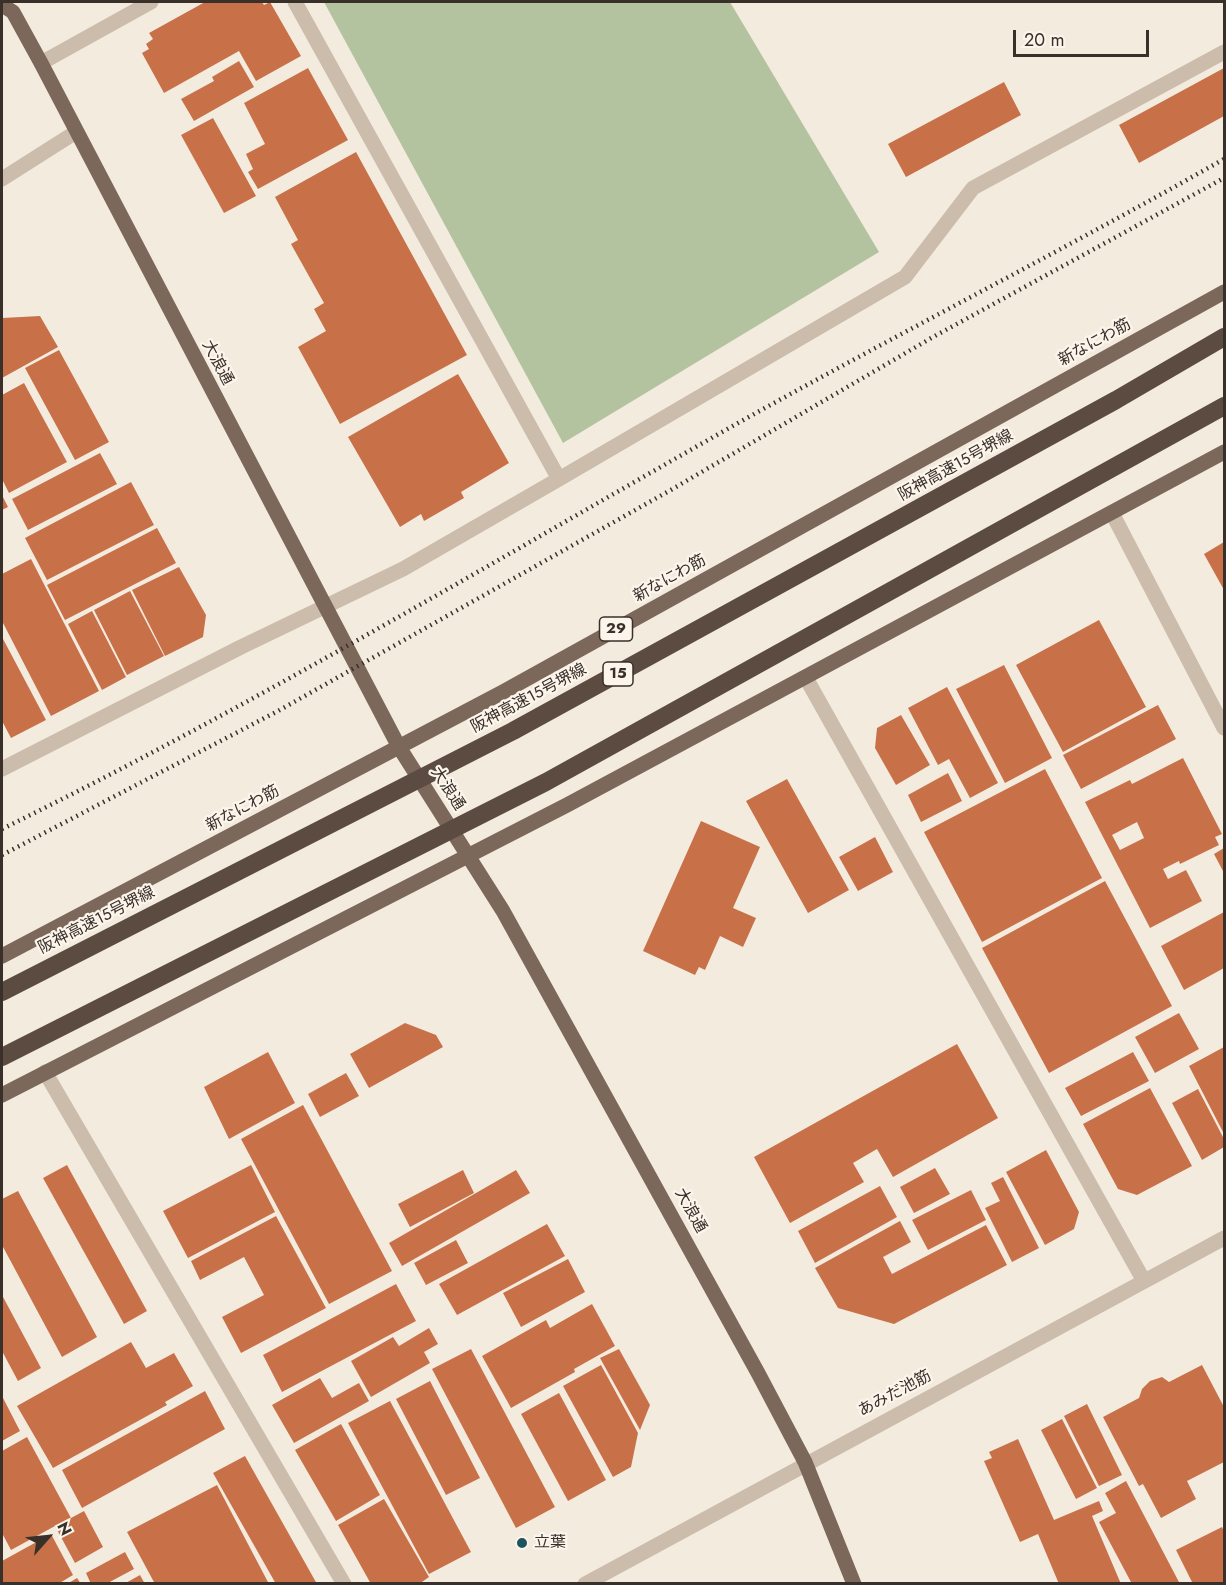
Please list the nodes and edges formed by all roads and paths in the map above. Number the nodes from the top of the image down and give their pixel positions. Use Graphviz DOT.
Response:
graph roads {
  1 [pos="151,2"];
  2 [pos="295,2"];
  3 [pos="10,6"];
  4 [pos="1224,52"];
  5 [pos="41,63"];
  6 [pos="76,132"];
  7 [pos="2,179"];
  8 [pos="1224,292"];
  9 [pos="1224,337"];
  10 [pos="1224,406"];
  11 [pos="1224,452"];
  12 [pos="559,479"];
  13 [pos="1112,513"];
  14 [pos="325,608"];
  15 [pos="806,678"];
  16 [pos="1224,728"];
  17 [pos="399,747"];
  18 [pos="2,769"];
  19 [pos="469,855"];
  20 [pos="2,956"];
  21 [pos="2,992"];
  22 [pos="2,1057"];
  23 [pos="45,1072"];
  24 [pos="2,1095"];
  25 [pos="1224,1238"];
  26 [pos="1144,1281"];
  27 [pos="805,1462"];
  28 [pos="344,1584"];
  29 [pos="585,1584"];
  30 [pos="854,1584"];
  1 -- 5 [label="street"];
  2 -- 12 [label="street"];
  3 -- 5 [label="main road, 大浪通"];
  4 -- 12 [label="street"];
  5 -- 6 [label="main road, 大浪通"];
  6 -- 7 [label="street"];
  6 -- 14 [label="main road, 大浪通"];
  8 -- 17 [label="main road, 新なにわ筋 / 29"];
  9 -- 21 [label="highway, 阪神高速15号堺線 / 15, bridge"];
  10 -- 22 [label="highway, bridge"];
  11 -- 13 [label="main road"];
  12 -- 14 [label="street"];
  13 -- 15 [label="main road"];
  13 -- 16 [label="street"];
  14 -- 17 [label="main road, 大浪通"];
  14 -- 18 [label="street"];
  15 -- 19 [label="main road"];
  15 -- 26 [label="street"];
  17 -- 19 [label="main road, 大浪通"];
  17 -- 20 [label="main road, 新なにわ筋 / 29"];
  19 -- 23 [label="main road"];
  19 -- 27 [label="main road, 大浪通"];
  23 -- 24 [label="main road"];
  23 -- 28 [label="street"];
  25 -- 26 [label="street, あみだ池筋"];
  26 -- 27 [label="street, あみだ池筋"];
  27 -- 29 [label="street, あみだ池筋"];
  27 -- 30 [label="main road, 大浪通"];
}
